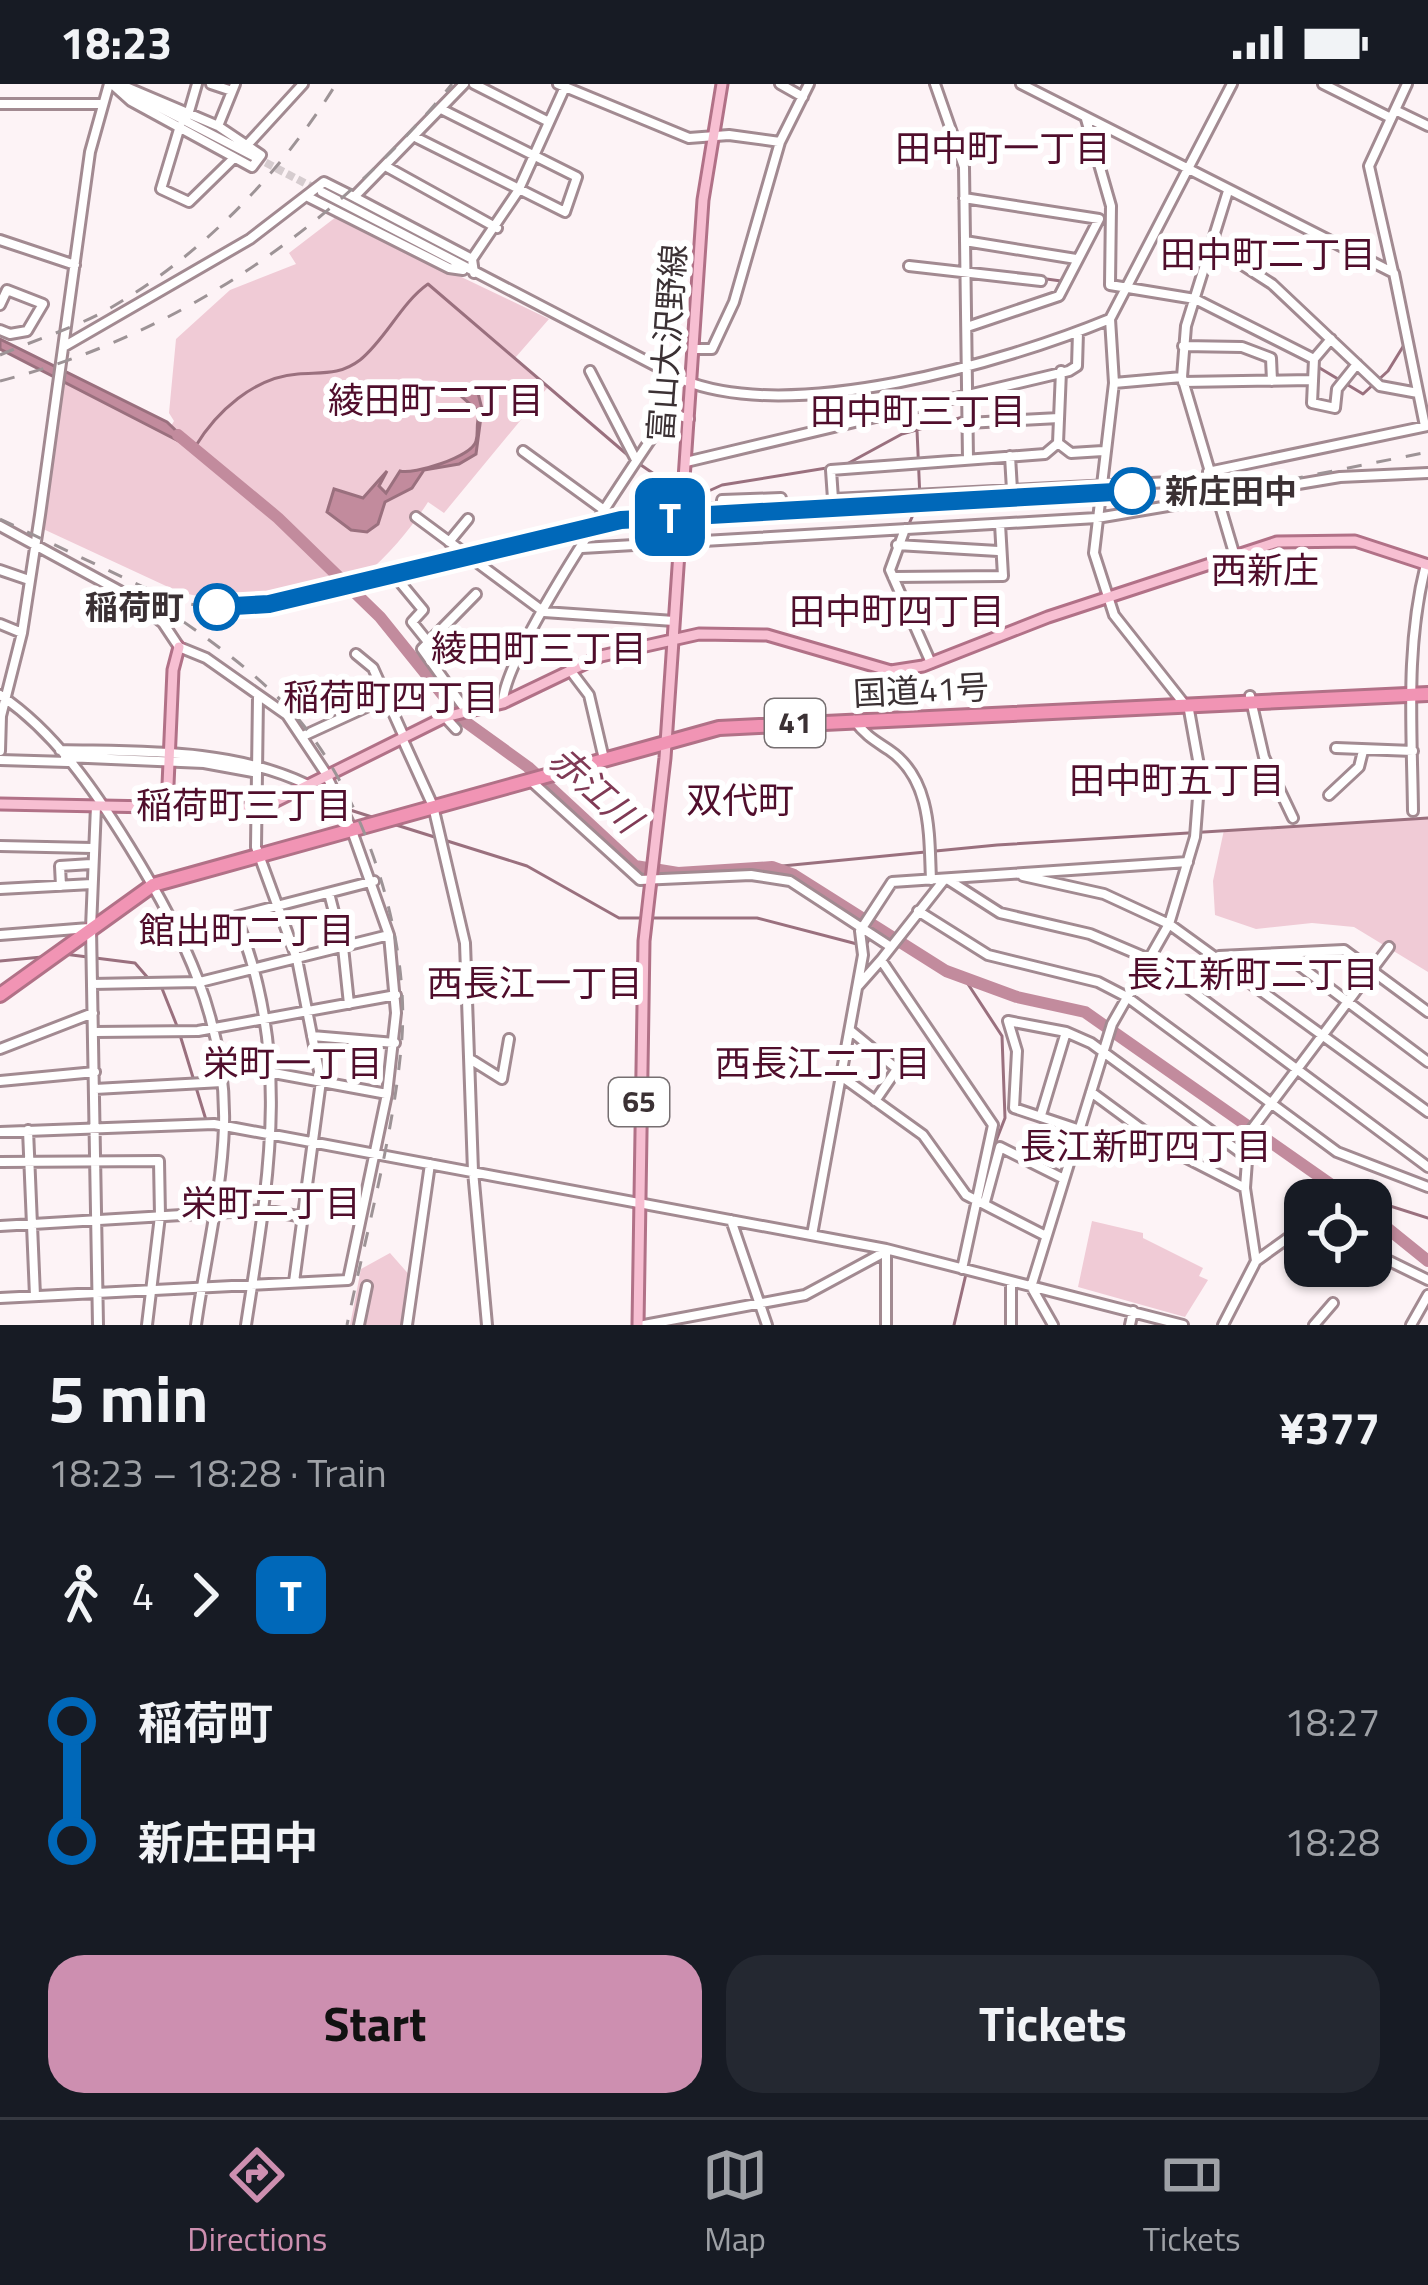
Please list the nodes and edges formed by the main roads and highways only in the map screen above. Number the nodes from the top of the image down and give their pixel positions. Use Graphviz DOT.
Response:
graph roads {
  1 [pos="722,84"];
  2 [pos="1427,564"];
  3 [pos="673,640"];
  4 [pos="179,647"];
  5 [pos="1428,690"];
  6 [pos="666,741"];
  7 [pos="0,804"];
  8 [pos="166,808"];
  9 [pos="0,995"];
  10 [pos="641,1325"];
  1 -- 3 [label="main road, 富山大沢野線 / 65"];
  2 -- 3 [label="main road"];
  3 -- 6 [label="main road, 富山大沢野線 / 65"];
  3 -- 8 [label="main road"];
  4 -- 8 [label="main road"];
  5 -- 6 [label="highway, 国道41号 / 41"];
  6 -- 9 [label="highway, 国道41号 / 41"];
  6 -- 10 [label="main road, 富山大沢野線 / 65"];
  7 -- 8 [label="main road"];
}
